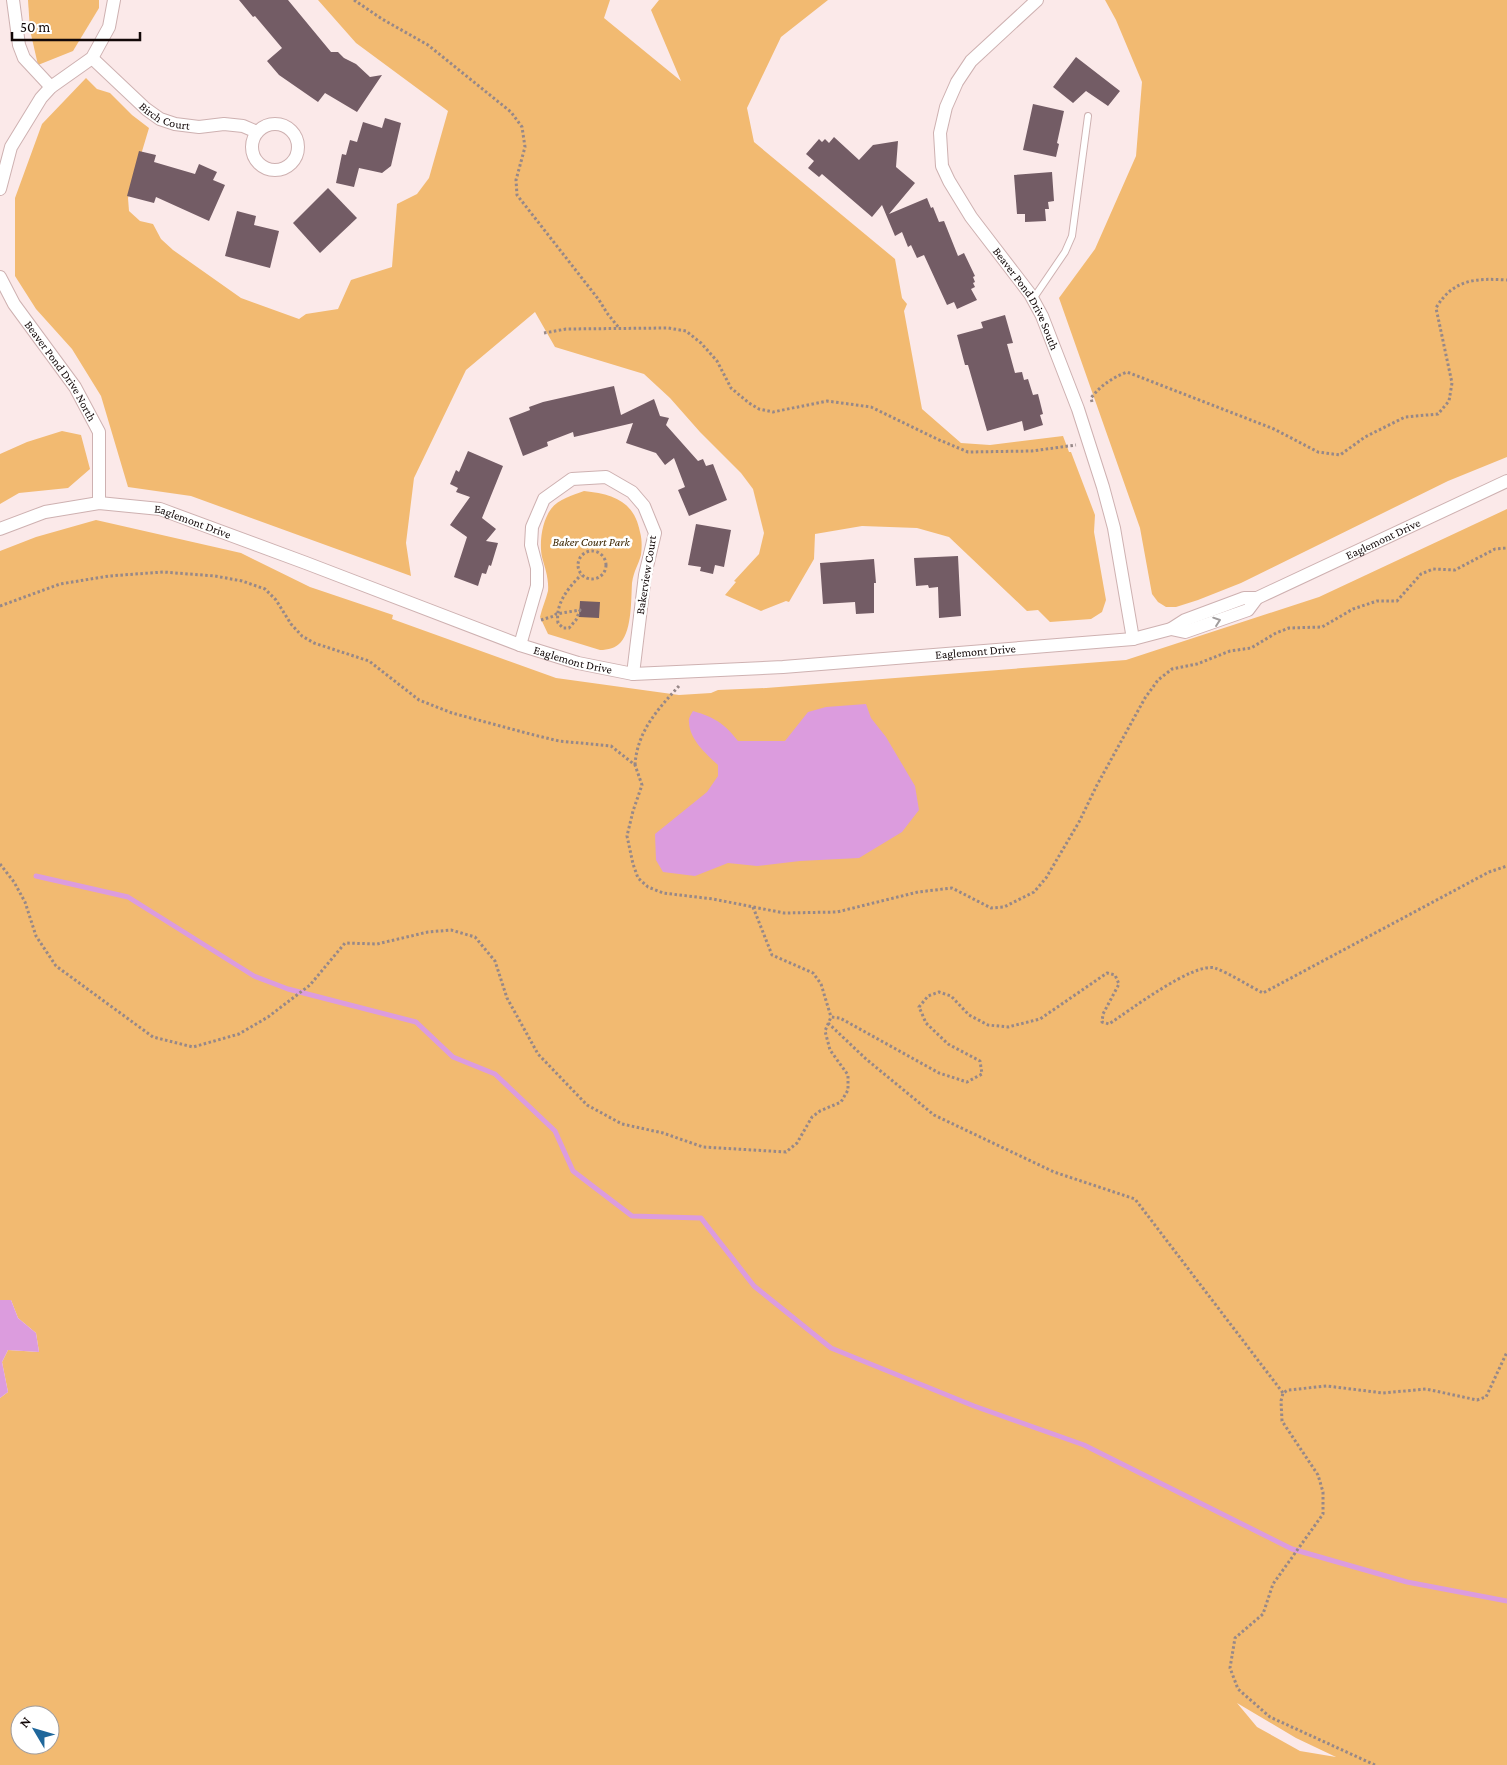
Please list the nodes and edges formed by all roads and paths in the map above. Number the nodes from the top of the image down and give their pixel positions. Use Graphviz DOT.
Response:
graph roads {
  1 [pos="13,0"];
  2 [pos="114,0"];
  3 [pos="354,0"];
  4 [pos="1036,0"];
  5 [pos="92,58"];
  6 [pos="51,87"];
  7 [pos="1088,116"];
  8 [pos="257,132"];
  9 [pos="0,189"];
  10 [pos="0,277"];
  11 [pos="1507,280"];
  12 [pos="1033,299"];
  13 [pos="619,329"];
  14 [pos="544,333"];
  15 [pos="1092,404"];
  16 [pos="1076,445"];
  17 [pos="1507,481"];
  18 [pos="99,503"];
  19 [pos="0,529"];
  20 [pos="1507,548"];
  21 [pos="581,575"];
  22 [pos="0,606"];
  23 [pos="556,614"];
  24 [pos="541,620"];
  25 [pos="1133,639"];
  26 [pos="520,645"];
  27 [pos="633,674"];
  28 [pos="679,686"];
  29 [pos="635,765"];
  30 [pos="0,864"];
  31 [pos="1507,866"];
  32 [pos="753,907"];
  33 [pos="831,1017"];
  34 [pos="828,1023"];
  35 [pos="1507,1352"];
  36 [pos="1283,1393"];
  37 [pos="1375,1765"];
  1 -- 6 [label="street"];
  2 -- 5 [label="street"];
  3 -- 13 [label="path"];
  4 -- 12 [label="street, Beaver Pond Drive South"];
  5 -- 6 [label="street"];
  5 -- 8 [label="street, Birch Court"];
  6 -- 9 [label="street"];
  7 -- 12 [label="lane"];
  10 -- 18 [label="street, Beaver Pond Drive North"];
  11 -- 15 [label="path"];
  12 -- 25 [label="street, Beaver Pond Drive South"];
  13 -- 14 [label="path"];
  13 -- 16 [label="path"];
  17 -- 25 [label="street, Eaglemont Drive"];
  18 -- 19 [label="street, Eaglemont Drive"];
  18 -- 26 [label="street, Eaglemont Drive"];
  20 -- 32 [label="path"];
  21 -- 21 [label="path"];
  21 -- 23 [label="path"];
  22 -- 29 [label="path"];
  23 -- 23 [label="path"];
  23 -- 24 [label="path"];
  25 -- 27 [label="street, Eaglemont Drive"];
  26 -- 27 [label="street, Eaglemont Drive"];
  26 -- 27 [label="street, Bakerview Court"];
  28 -- 29 [label="path"];
  29 -- 32 [label="path"];
  30 -- 34 [label="path"];
  31 -- 33 [label="path"];
  32 -- 33 [label="path"];
  33 -- 34 [label="path"];
  34 -- 36 [label="path"];
  35 -- 36 [label="path"];
  36 -- 37 [label="path"];
}
